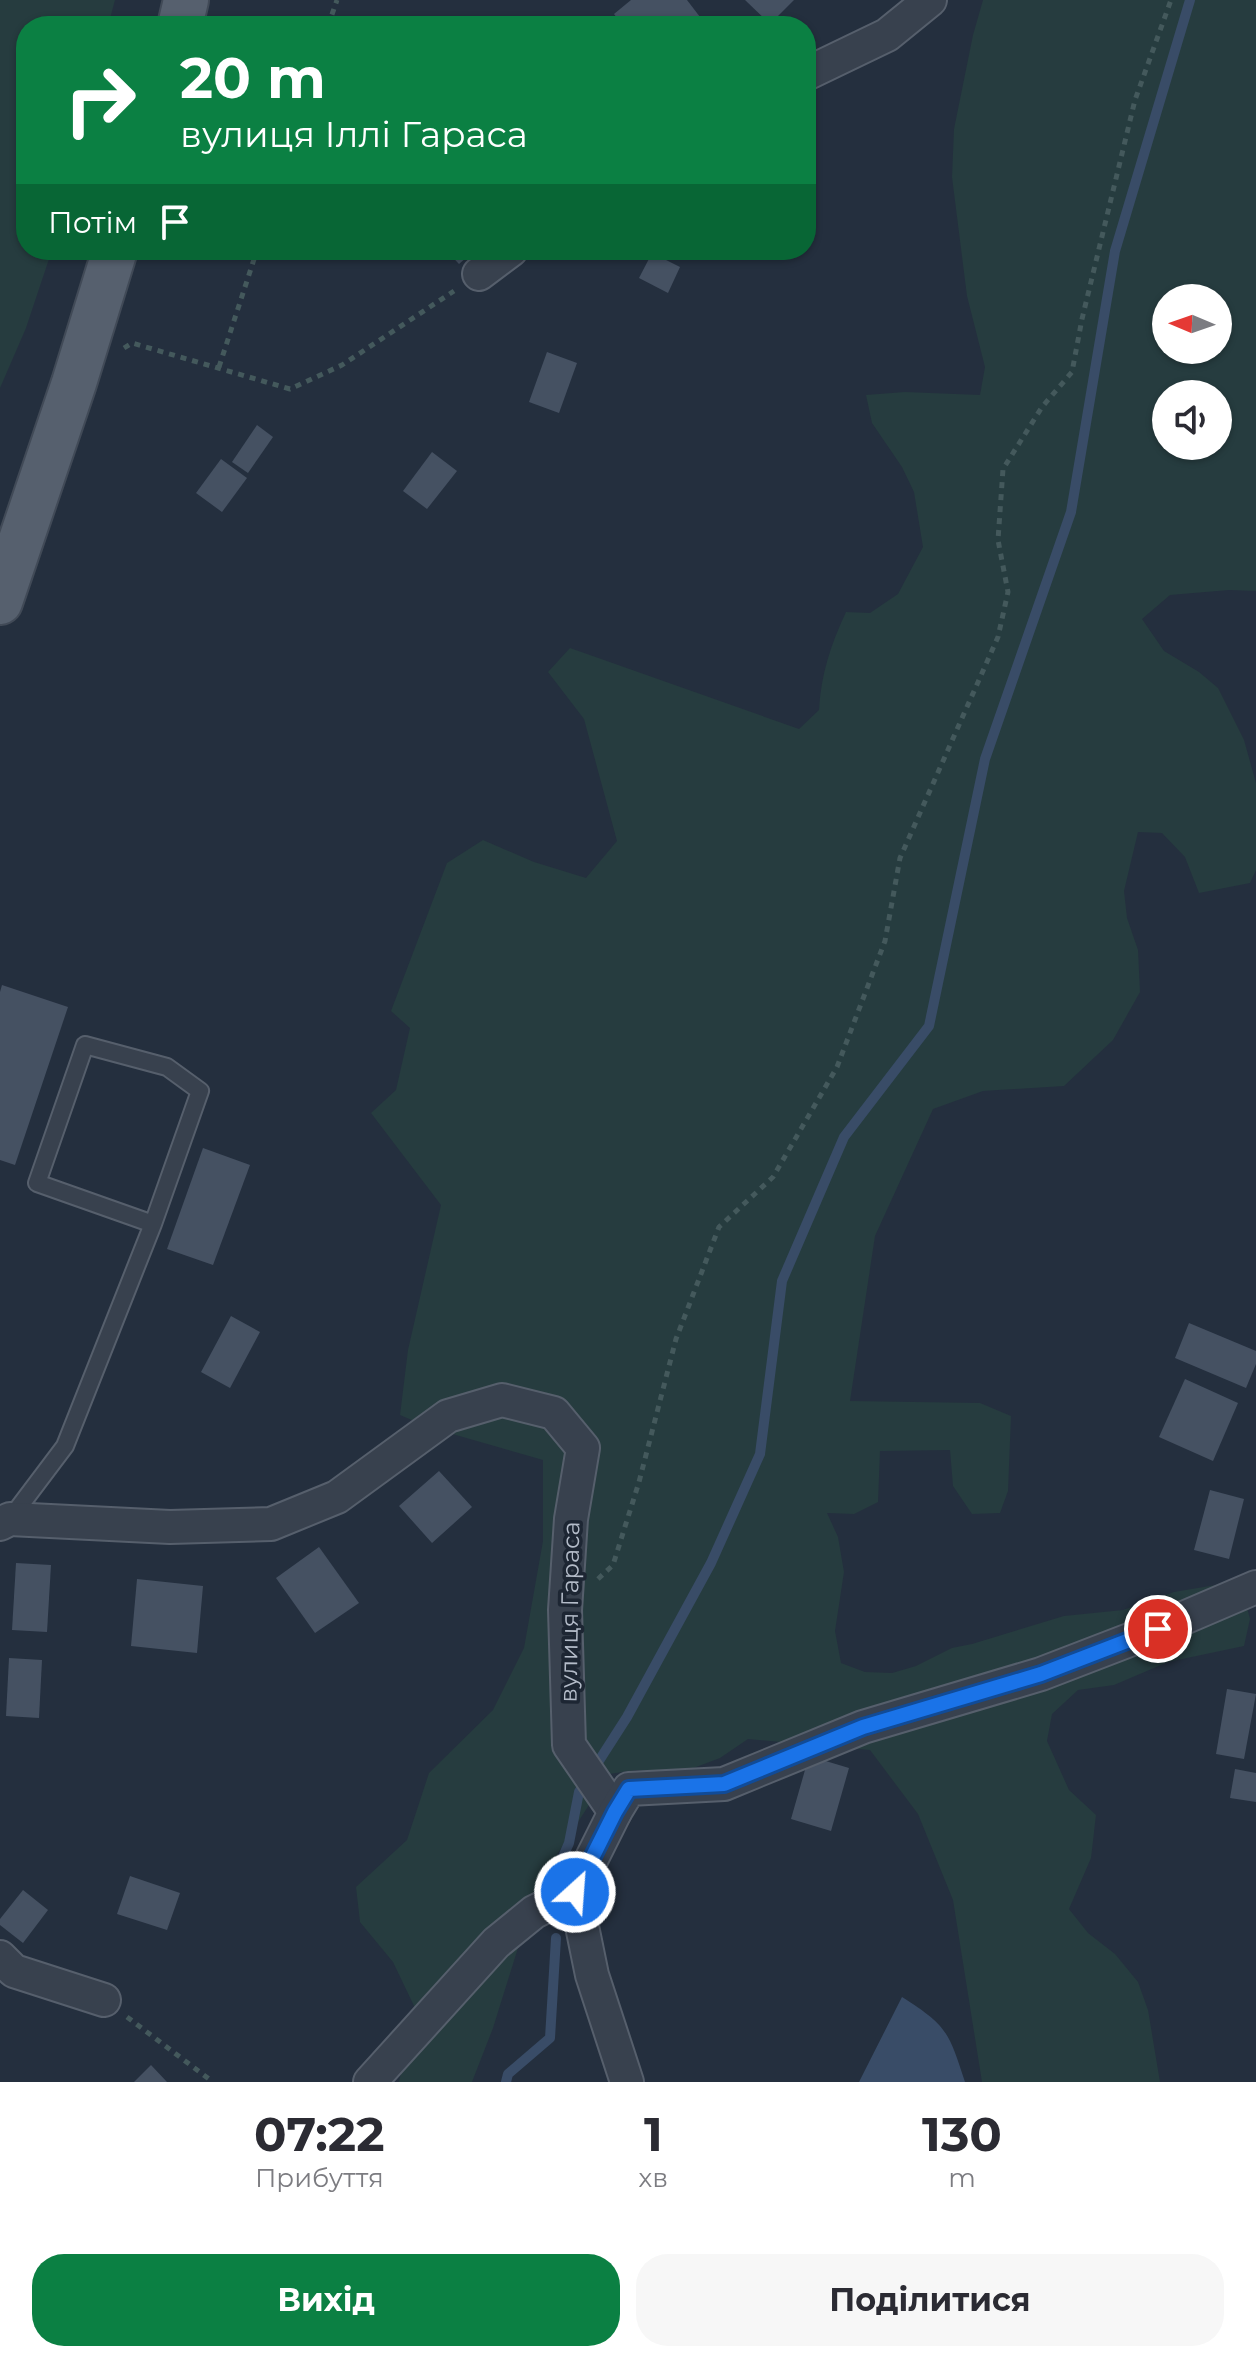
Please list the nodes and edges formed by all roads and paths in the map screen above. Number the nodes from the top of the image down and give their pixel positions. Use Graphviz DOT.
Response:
graph roads {
  1 [pos="930,0"];
  2 [pos="1171,0"];
  3 [pos="816,69"];
  4 [pos="112,260"];
  5 [pos="254,260"];
  6 [pos="498,260"];
  7 [pos="479,274"];
  8 [pos="120,351"];
  9 [pos="219,367"];
  10 [pos="0,602"];
  11 [pos="153,1224"];
  12 [pos="5,1522"];
  13 [pos="1256,1587"];
  14 [pos="565,1610"];
  15 [pos="615,1812"];
  16 [pos="575,1892"];
  17 [pos="0,1957"];
  18 [pos="104,2000"];
  19 [pos="213,2082"];
  20 [pos="370,2082"];
  21 [pos="627,2082"];
  1 -- 3 [label="street"];
  2 -- 14 [label="path"];
  4 -- 10 [label="main road"];
  5 -- 9 [label="path"];
  6 -- 7 [label="street"];
  7 -- 9 [label="path"];
  8 -- 9 [label="path"];
  11 -- 11 [label="lane"];
  11 -- 12 [label="lane"];
  12 -- 14 [label="street, вулиця Гараса"];
  13 -- 15 [label="street"];
  14 -- 15 [label="street, вулиця Гараса"];
  15 -- 16 [label="street"];
  16 -- 20 [label="street"];
  16 -- 21 [label="street"];
  17 -- 18 [label="street"];
  18 -- 19 [label="path"];
}
